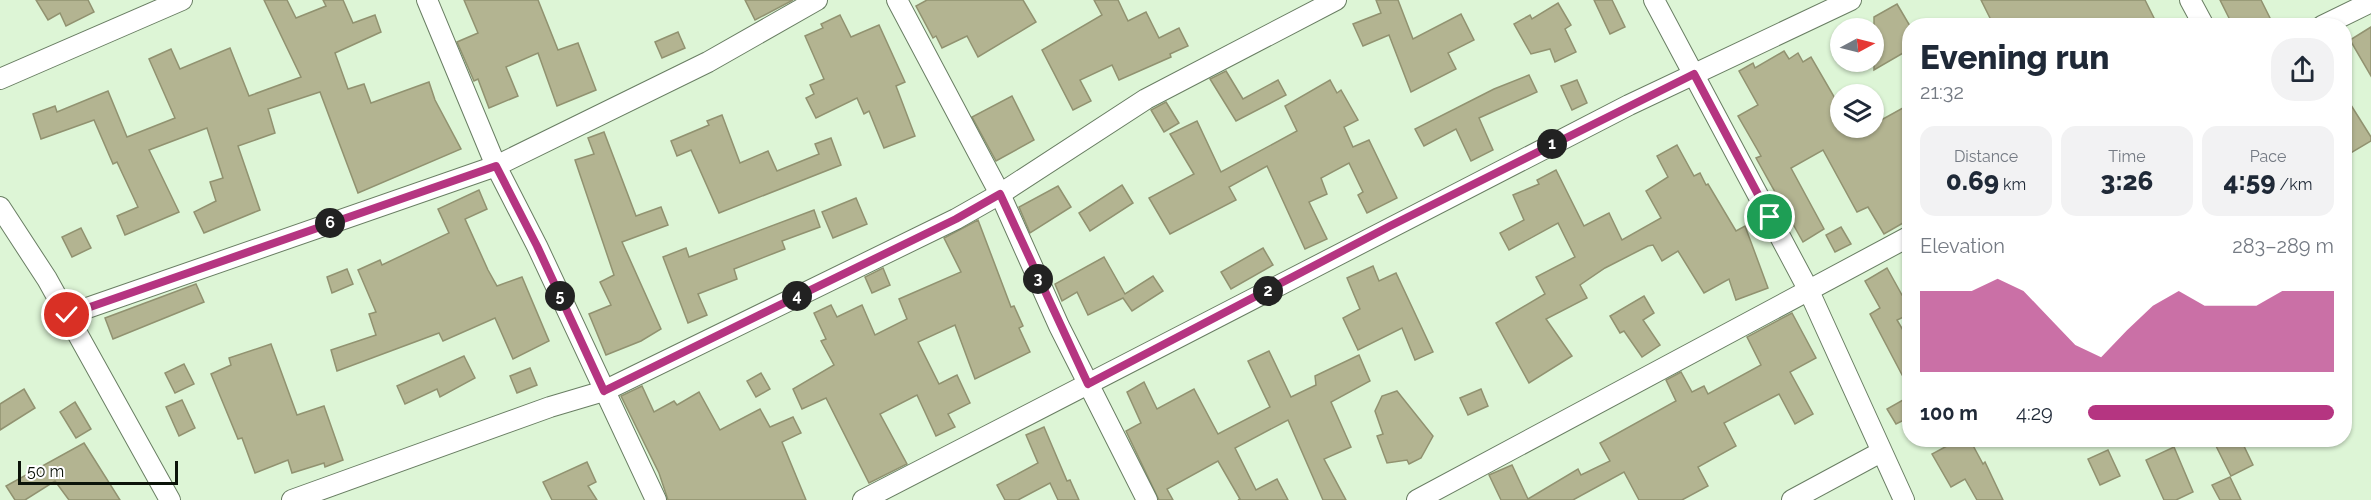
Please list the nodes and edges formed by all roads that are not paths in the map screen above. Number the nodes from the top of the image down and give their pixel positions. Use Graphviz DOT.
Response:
graph roads {
  1 [pos="182,0"];
  2 [pos="427,0"];
  3 [pos="817,0"];
  4 [pos="897,0"];
  5 [pos="1336,0"];
  6 [pos="1654,0"];
  7 [pos="1851,0"];
  8 [pos="2190,0"];
  9 [pos="2371,2"];
  10 [pos="2200,18"];
  11 [pos="2338,18"];
  12 [pos="1694,74"];
  13 [pos="0,79"];
  14 [pos="496,166"];
  15 [pos="1000,194"];
  16 [pos="0,207"];
  17 [pos="1902,240"];
  18 [pos="1808,289"];
  19 [pos="67,315"];
  20 [pos="1088,384"];
  21 [pos="604,391"];
  22 [pos="1881,452"];
  23 [pos="170,500"];
  24 [pos="292,500"];
  25 [pos="656,500"];
  26 [pos="863,500"];
  27 [pos="1148,500"];
  28 [pos="1417,500"];
  29 [pos="1792,500"];
  30 [pos="1904,500"];
  1 -- 13 [label="street"];
  2 -- 14 [label="street"];
  3 -- 14 [label="street"];
  4 -- 15 [label="street"];
  5 -- 15 [label="street"];
  6 -- 12 [label="street"];
  7 -- 12 [label="street"];
  8 -- 10 [label="street"];
  9 -- 11 [label="street"];
  12 -- 18 [label="street"];
  12 -- 20 [label="street"];
  14 -- 19 [label="street"];
  14 -- 21 [label="street"];
  15 -- 20 [label="street"];
  15 -- 21 [label="street"];
  16 -- 19 [label="street"];
  17 -- 18 [label="street"];
  18 -- 22 [label="street"];
  18 -- 28 [label="street"];
  19 -- 23 [label="street"];
  20 -- 26 [label="street"];
  20 -- 27 [label="street"];
  21 -- 24 [label="street"];
  21 -- 25 [label="street"];
  22 -- 29 [label="street"];
  22 -- 30 [label="street"];
}
